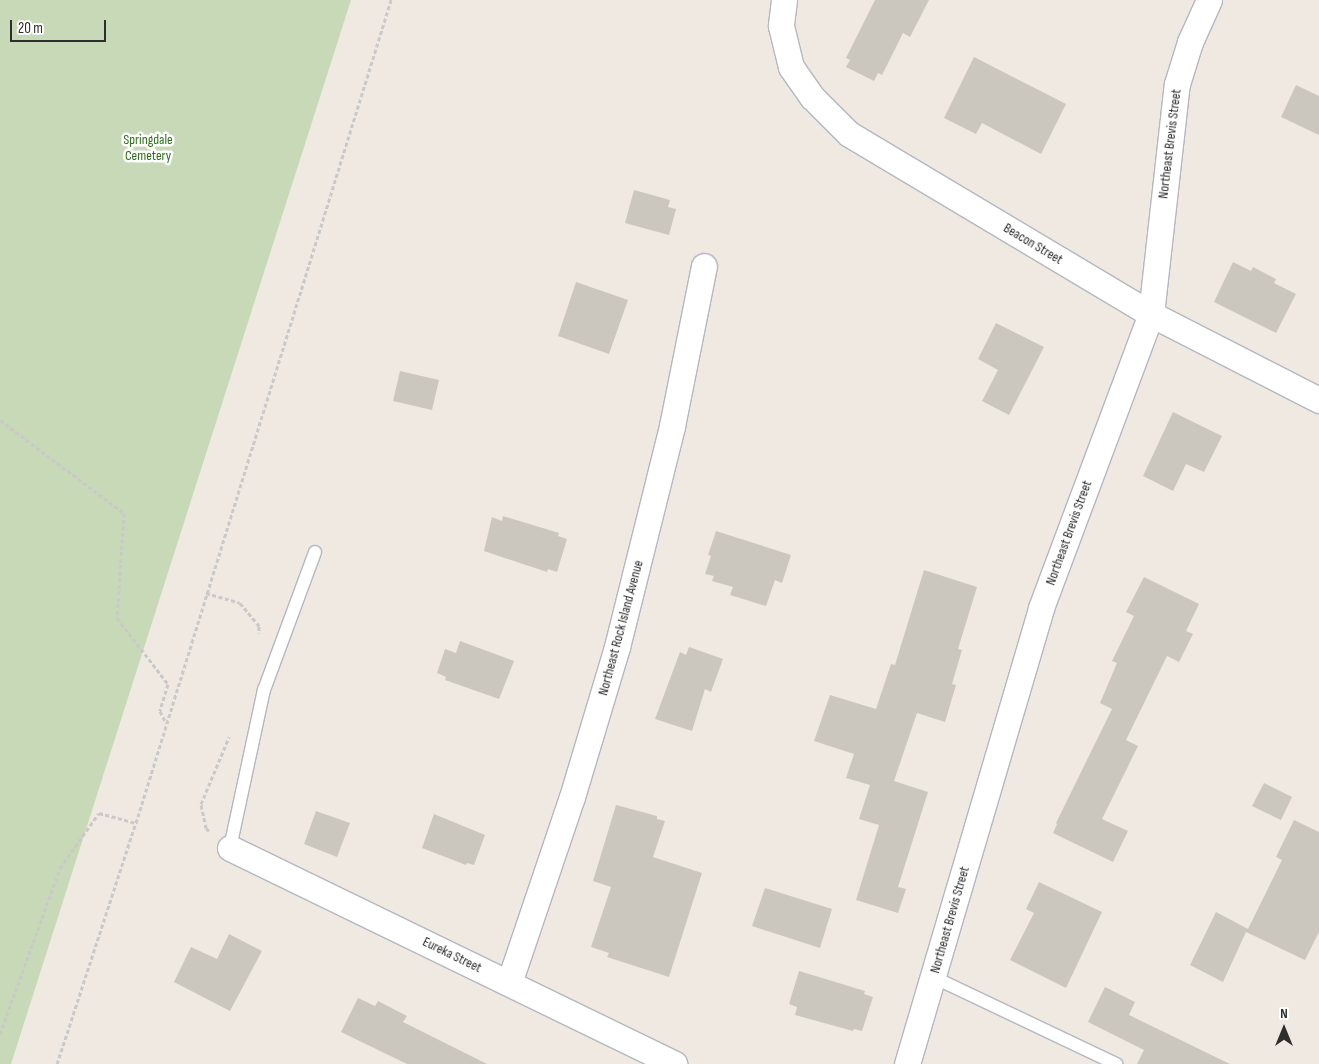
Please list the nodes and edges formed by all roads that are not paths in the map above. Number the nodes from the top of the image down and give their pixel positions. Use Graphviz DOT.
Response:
graph roads {
  1 [pos="784,0"];
  2 [pos="1209,0"];
  3 [pos="704,266"];
  4 [pos="1151,314"];
  5 [pos="1319,400"];
  6 [pos="315,552"];
  7 [pos="230,848"];
  8 [pos="933,977"];
  9 [pos="509,983"];
  10 [pos="674,1064"];
  11 [pos="907,1064"];
  12 [pos="1116,1064"];
  1 -- 4 [label="street, Beacon Street"];
  2 -- 4 [label="street, Northeast Brevis Street"];
  3 -- 9 [label="street, Northeast Rock Island Avenue"];
  4 -- 5 [label="street, Beacon Street"];
  4 -- 8 [label="street, Northeast Brevis Street"];
  6 -- 7 [label="lane"];
  7 -- 9 [label="street, Eureka Street"];
  8 -- 11 [label="street, Northeast Brevis Street"];
  8 -- 12 [label="lane"];
  9 -- 10 [label="street, Eureka Street"];
}
